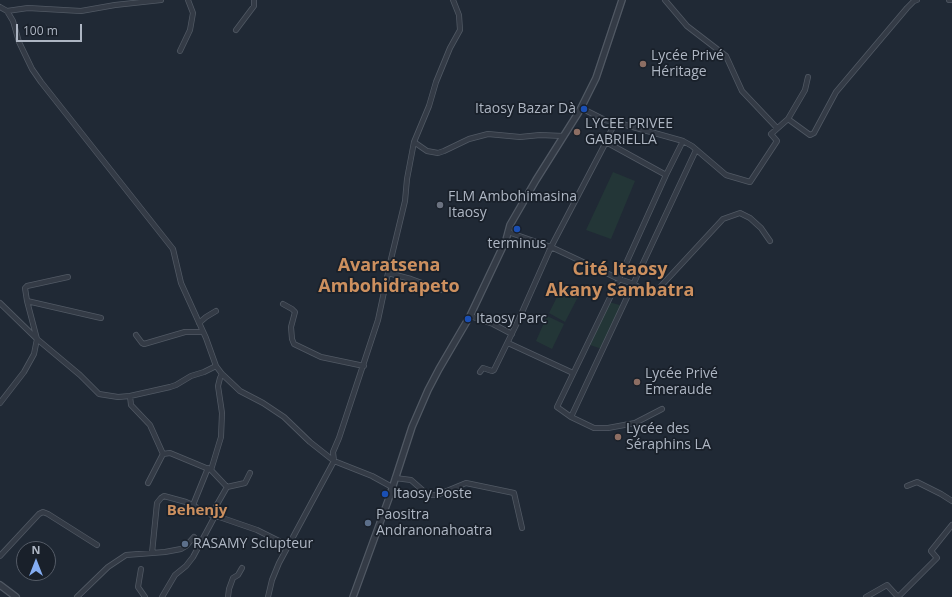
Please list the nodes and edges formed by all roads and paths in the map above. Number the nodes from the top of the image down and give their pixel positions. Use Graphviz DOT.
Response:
graph roads {
  1 [pos="161,0"];
  2 [pos="188,0"];
  3 [pos="254,0"];
  4 [pos="453,0"];
  5 [pos="622,0"];
  6 [pos="665,0"];
  7 [pos="917,0"];
  8 [pos="0,7"];
  9 [pos="6,11"];
  10 [pos="236,30"];
  11 [pos="180,51"];
  12 [pos="808,77"];
  13 [pos="581,108"];
  14 [pos="788,119"];
  15 [pos="614,122"];
  16 [pos="777,128"];
  17 [pos="563,136"];
  18 [pos="683,141"];
  19 [pos="414,142"];
  20 [pos="606,142"];
  21 [pos="696,150"];
  22 [pos="666,174"];
  23 [pos="508,232"];
  24 [pos="770,241"];
  25 [pos="550,247"];
  26 [pos="388,273"];
  27 [pos="68,277"];
  28 [pos="619,279"];
  29 [pos="634,284"];
  30 [pos="441,290"];
  31 [pos="27,301"];
  32 [pos="0,303"];
  33 [pos="283,304"];
  34 [pos="216,311"];
  35 [pos="470,316"];
  36 [pos="101,318"];
  37 [pos="199,323"];
  38 [pos="203,332"];
  39 [pos="512,334"];
  40 [pos="136,335"];
  41 [pos="37,339"];
  42 [pos="508,343"];
  43 [pos="216,366"];
  44 [pos="364,366"];
  45 [pos="480,372"];
  46 [pos="574,373"];
  47 [pos="222,374"];
  48 [pos="130,396"];
  49 [pos="0,403"];
  50 [pos="662,409"];
  51 [pos="571,417"];
  52 [pos="163,454"];
  53 [pos="334,461"];
  54 [pos="209,469"];
  55 [pos="250,473"];
  56 [pos="395,478"];
  57 [pos="148,483"];
  58 [pos="907,486"];
  59 [pos="227,487"];
  60 [pos="392,487"];
  61 [pos="952,501"];
  62 [pos="193,505"];
  63 [pos="213,516"];
  64 [pos="952,525"];
  65 [pos="522,528"];
  66 [pos="194,537"];
  67 [pos="97,545"];
  68 [pos="289,546"];
  69 [pos="152,553"];
  70 [pos="0,556"];
  71 [pos="242,568"];
  72 [pos="141,569"];
  73 [pos="0,585"];
  74 [pos="16,597"];
  75 [pos="77,597"];
  76 [pos="146,597"];
  77 [pos="162,597"];
  78 [pos="228,597"];
  79 [pos="268,597"];
  80 [pos="353,597"];
  81 [pos="866,597"];
  1 -- 9 [label="street"];
  2 -- 11 [label="street"];
  3 -- 10 [label="street"];
  4 -- 19 [label="street"];
  5 -- 13 [label="street"];
  6 -- 16 [label="street"];
  7 -- 14 [label="street"];
  8 -- 9 [label="street"];
  9 -- 37 [label="street"];
  12 -- 14 [label="street"];
  13 -- 15 [label="street"];
  13 -- 17 [label="street"];
  14 -- 16 [label="street"];
  15 -- 18 [label="street"];
  15 -- 20 [label="street"];
  16 -- 21 [label="street"];
  17 -- 19 [label="street"];
  17 -- 23 [label="street"];
  18 -- 21 [label="street"];
  18 -- 22 [label="street"];
  19 -- 26 [label="street"];
  20 -- 22 [label="street"];
  20 -- 25 [label="street"];
  21 -- 29 [label="street"];
  22 -- 28 [label="street"];
  23 -- 25 [label="street"];
  23 -- 35 [label="street"];
  24 -- 29 [label="street"];
  25 -- 28 [label="street"];
  25 -- 39 [label="street"];
  26 -- 30 [label="street"];
  26 -- 44 [label="street"];
  27 -- 31 [label="street"];
  28 -- 29 [label="street"];
  28 -- 46 [label="street"];
  29 -- 51 [label="street"];
  31 -- 36 [label="street"];
  31 -- 41 [label="street"];
  32 -- 41 [label="street"];
  33 -- 44 [label="street"];
  34 -- 37 [label="street"];
  35 -- 39 [label="street"];
  35 -- 56 [label="street"];
  37 -- 38 [label="street"];
  38 -- 40 [label="street"];
  38 -- 43 [label="street"];
  39 -- 42 [label="street"];
  41 -- 48 [label="street"];
  41 -- 49 [label="street"];
  42 -- 45 [label="street"];
  42 -- 46 [label="street"];
  43 -- 47 [label="street"];
  43 -- 48 [label="street"];
  44 -- 53 [label="street"];
  46 -- 51 [label="street"];
  47 -- 53 [label="street"];
  47 -- 54 [label="street"];
  48 -- 52 [label="street"];
  50 -- 51 [label="street"];
  52 -- 54 [label="street"];
  52 -- 57 [label="street"];
  53 -- 60 [label="street"];
  53 -- 68 [label="street"];
  54 -- 59 [label="street"];
  54 -- 62 [label="street"];
  55 -- 59 [label="street"];
  56 -- 60 [label="street"];
  56 -- 65 [label="street"];
  58 -- 61 [label="street"];
  59 -- 63 [label="street"];
  60 -- 80 [label="street"];
  62 -- 63 [label="street"];
  62 -- 69 [label="street"];
  63 -- 68 [label="street"];
  63 -- 77 [label="street"];
  64 -- 81 [label="street"];
  66 -- 69 [label="street"];
  67 -- 70 [label="street"];
  68 -- 79 [label="street"];
  69 -- 75 [label="street"];
  71 -- 78 [label="street"];
  72 -- 76 [label="street"];
  73 -- 74 [label="street"];
}
